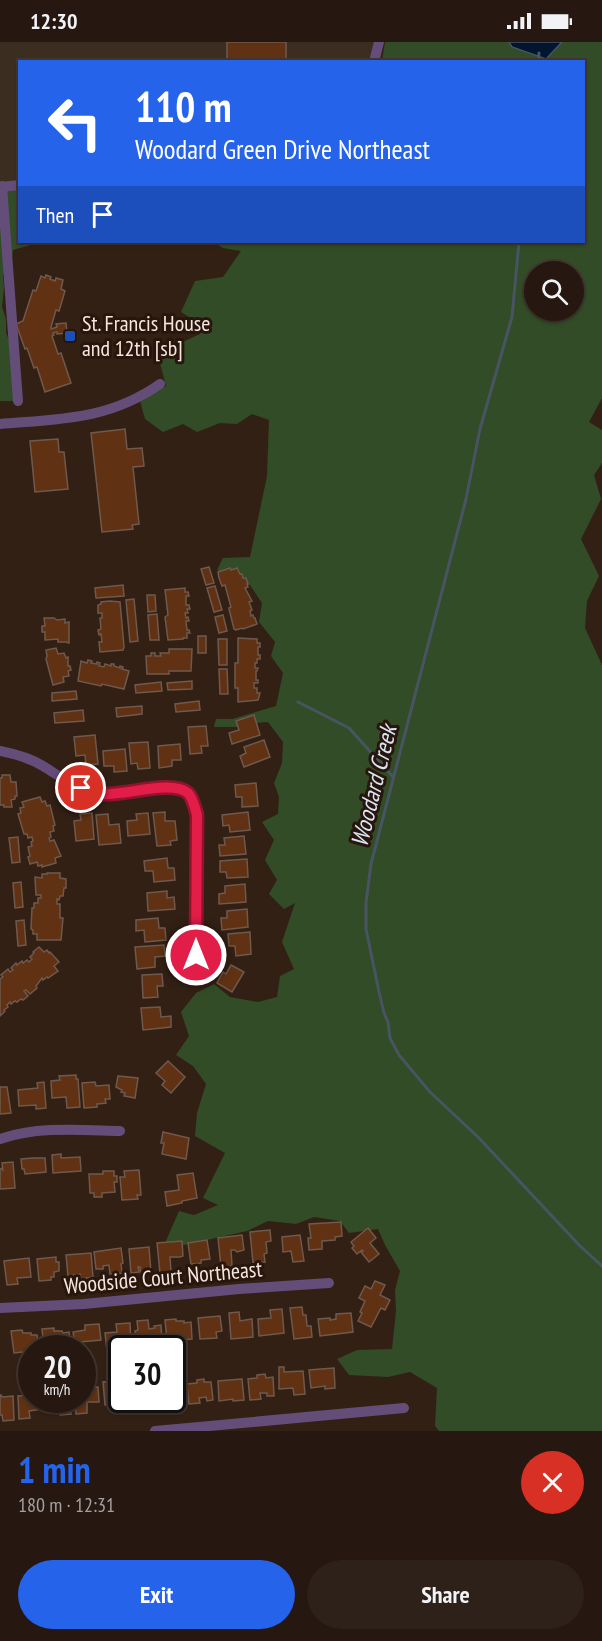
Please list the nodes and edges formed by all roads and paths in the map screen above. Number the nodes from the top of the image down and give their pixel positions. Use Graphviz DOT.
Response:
graph roads {
  1 [pos="379,42"];
  2 [pos="374,60"];
  3 [pos="18,185"];
  4 [pos="1,187"];
  5 [pos="160,384"];
  6 [pos="18,400"];
  7 [pos="0,424"];
  8 [pos="0,751"];
  9 [pos="196,955"];
  10 [pos="120,1131"];
  11 [pos="0,1139"];
  12 [pos="329,1282"];
  13 [pos="0,1308"];
  14 [pos="404,1408"];
  15 [pos="155,1431"];
  1 -- 2 [label="street"];
  3 -- 4 [label="street"];
  4 -- 6 [label="street"];
  5 -- 7 [label="street"];
  8 -- 9 [label="street"];
  10 -- 11 [label="street"];
  12 -- 13 [label="street, Woodside Court Northeast"];
  14 -- 15 [label="street"];
}
